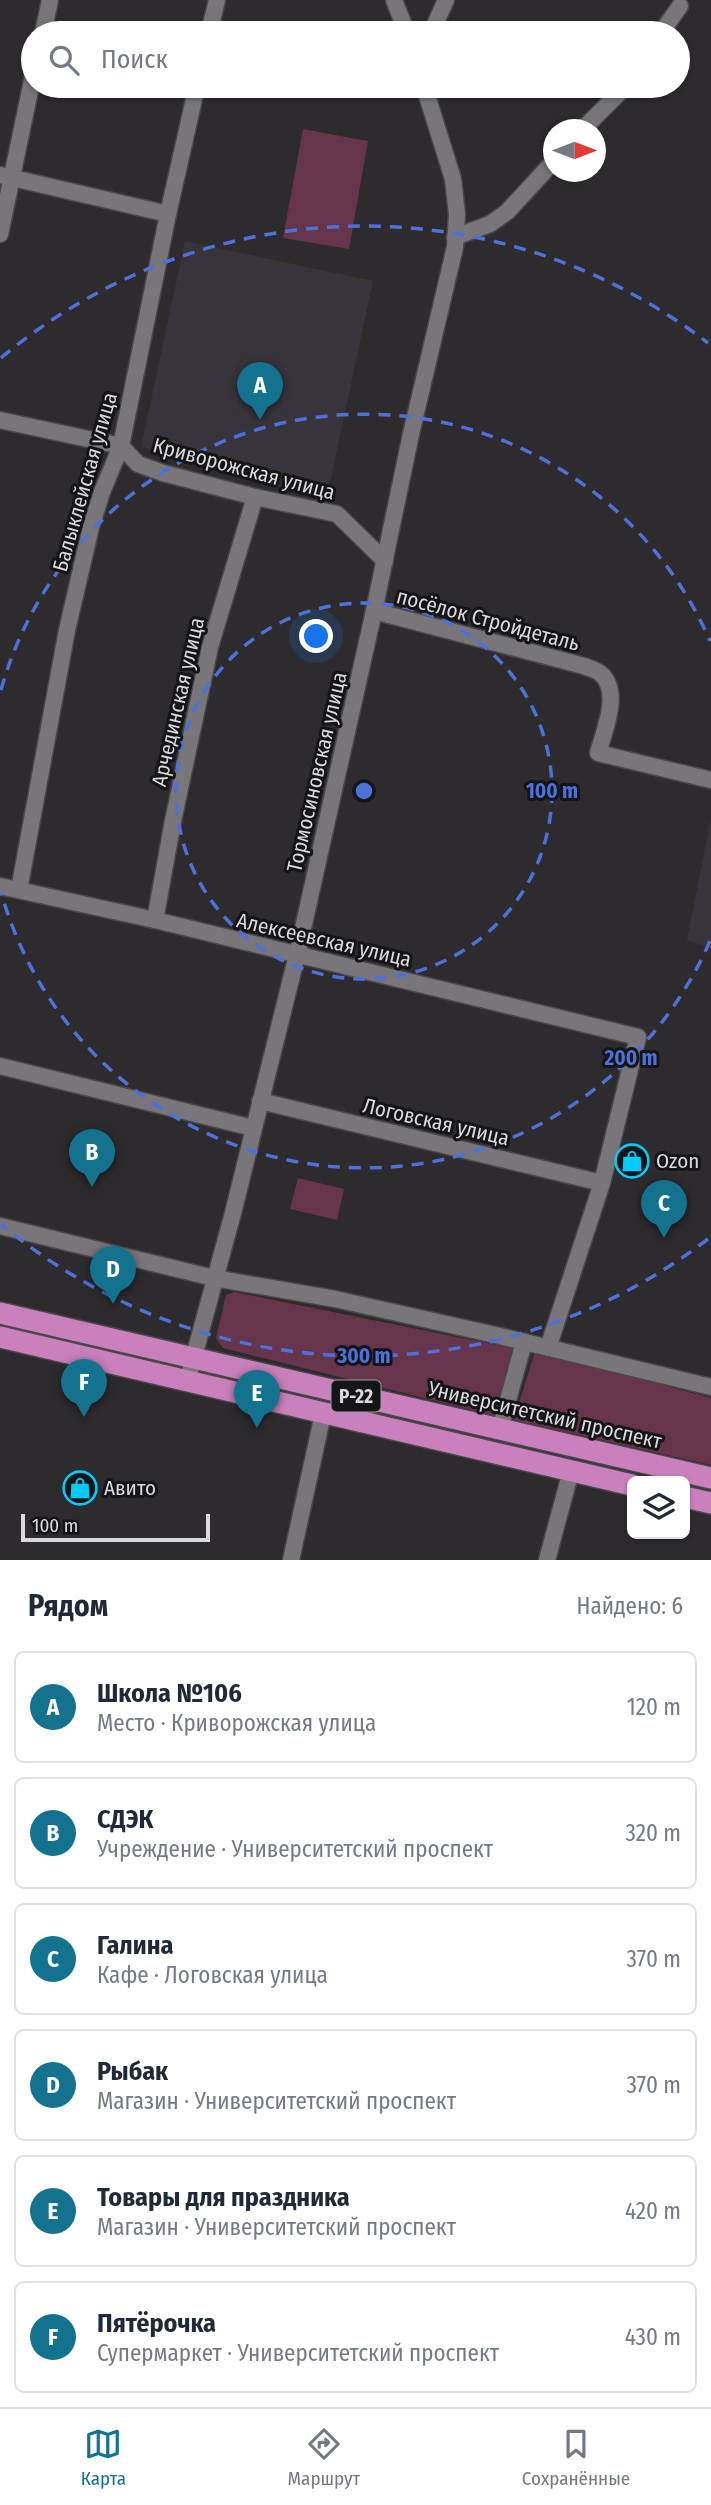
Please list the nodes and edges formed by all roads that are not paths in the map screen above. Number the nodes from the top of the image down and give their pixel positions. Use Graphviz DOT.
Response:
graph roads {
  1 [pos="50,0"];
  2 [pos="217,0"];
  3 [pos="394,0"];
  4 [pos="446,0"];
  5 [pos="680,6"];
  6 [pos="46,21"];
  7 [pos="212,21"];
  8 [pos="402,21"];
  9 [pos="436,21"];
  10 [pos="670,21"];
  11 [pos="27,98"];
  12 [pos="194,98"];
  13 [pos="428,98"];
  14 [pos="614,98"];
  15 [pos="593,119"];
  16 [pos="543,173"];
  17 [pos="6,176"];
  18 [pos="168,214"];
  19 [pos="0,234"];
  20 [pos="455,237"];
  21 [pos="0,420"];
  22 [pos="121,446"];
  23 [pos="256,496"];
  24 [pos="384,561"];
  25 [pos="374,611"];
  26 [pos="711,780"];
  27 [pos="0,886"];
  28 [pos="19,890"];
  29 [pos="155,920"];
  30 [pos="297,955"];
  31 [pos="0,1066"];
  32 [pos="260,1101"];
  33 [pos="253,1128"];
  34 [pos="602,1183"];
  35 [pos="0,1226"];
  36 [pos="214,1278"];
  37 [pos="0,1313"];
  38 [pos="0,1337"];
  39 [pos="524,1342"];
  40 [pos="548,1348"];
  41 [pos="192,1358"];
  42 [pos="187,1382"];
  43 [pos="711,1387"];
  44 [pos="323,1414"];
  45 [pos="500,1429"];
  46 [pos="571,1471"];
  47 [pos="711,1478"];
  48 [pos="627,1484"];
  49 [pos="690,1498"];
  50 [pos="711,1503"];
  51 [pos="291,1560"];
  52 [pos="547,1560"];
  1 -- 6 [label="street"];
  2 -- 7 [label="street"];
  3 -- 8 [label="street"];
  4 -- 9 [label="street"];
  5 -- 10 [label="street"];
  11 -- 17 [label="street"];
  12 -- 18 [label="street, Балыклейская улица"];
  13 -- 20 [label="street, Тормосиновская улица"];
  14 -- 15 [label="street"];
  16 -- 20 [label="street"];
  17 -- 18 [label="street"];
  17 -- 19 [label="street"];
  18 -- 22 [label="street, Балыклейская улица"];
  20 -- 24 [label="street, Тормосиновская улица"];
  21 -- 22 [label="street, Криворожская улица"];
  22 -- 23 [label="street, Криворожская улица"];
  22 -- 28 [label="street, Балыклейская улица"];
  23 -- 24 [label="street, Криворожская улица"];
  23 -- 29 [label="street, Арчединская улица"];
  24 -- 25 [label="street, Тормосиновская улица"];
  25 -- 26 [label="street, посёлок Стройдеталь"];
  25 -- 30 [label="street, Тормосиновская улица"];
  27 -- 28 [label="street, Алексеевская улица"];
  28 -- 29 [label="street, Алексеевская улица"];
  29 -- 30 [label="street, Алексеевская улица"];
  30 -- 32 [label="street, Тормосиновская улица"];
  30 -- 34 [label="street, Алексеевская улица"];
  31 -- 33 [label="street"];
  32 -- 33 [label="street, Тормосиновская улица"];
  32 -- 34 [label="street, Логовская улица"];
  33 -- 36 [label="street, Тормосиновская улица"];
  34 -- 40 [label="street"];
  35 -- 36 [label="street"];
  36 -- 39 [label="street"];
  36 -- 41 [label="street, Тормосиновская улица"];
  37 -- 41 [label="highway, Университетский проспект / Р-22"];
  38 -- 42 [label="highway, Р-22"];
  39 -- 40 [label="street"];
  39 -- 45 [label="street"];
  40 -- 43 [label="street"];
  41 -- 42 [label="street, Тормосиновская улица"];
  41 -- 45 [label="highway, Университетский проспект / Р-22"];
  42 -- 44 [label="highway, Р-22"];
  44 -- 46 [label="highway, Р-22"];
  44 -- 51 [label="street"];
  45 -- 47 [label="highway, Университетский проспект / Р-22"];
  46 -- 48 [label="highway, Р-22"];
  46 -- 52 [label="street"];
  49 -- 50 [label="highway"];
}
